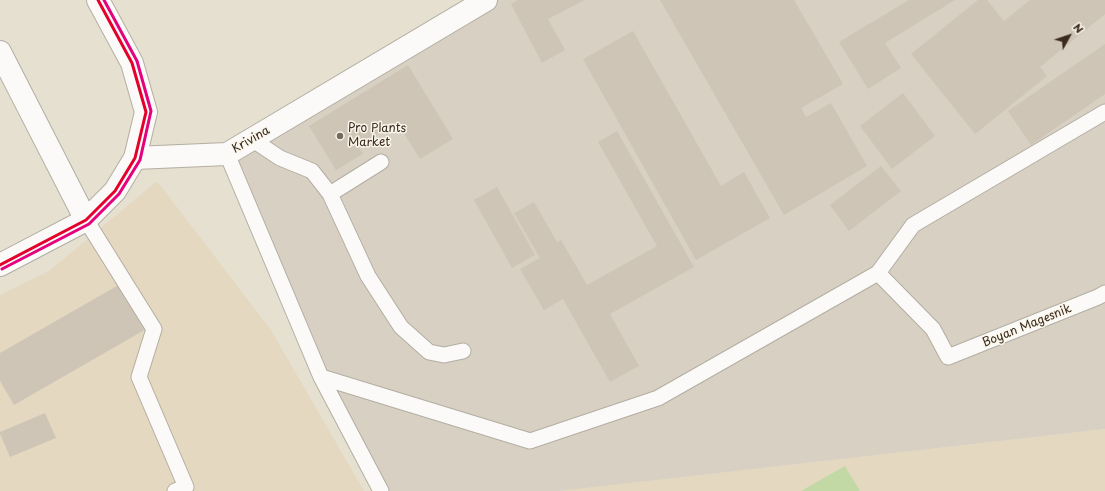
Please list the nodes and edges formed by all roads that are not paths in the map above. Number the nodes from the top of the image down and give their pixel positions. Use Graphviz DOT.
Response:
graph roads {
  1 [pos="98,0"];
  2 [pos="486,0"];
  3 [pos="0,52"];
  4 [pos="1105,112"];
  5 [pos="253,140"];
  6 [pos="227,154"];
  7 [pos="135,158"];
  8 [pos="381,162"];
  9 [pos="330,194"];
  10 [pos="86,220"];
  11 [pos="0,265"];
  12 [pos="878,273"];
  13 [pos="1105,293"];
  14 [pos="463,351"];
  15 [pos="321,377"];
  16 [pos="175,491"];
  17 [pos="381,491"];
  1 -- 7 [label="street"];
  2 -- 5 [label="street, Krivina"];
  3 -- 10 [label="street"];
  4 -- 12 [label="lane"];
  5 -- 6 [label="street, Krivina"];
  5 -- 9 [label="lane"];
  6 -- 7 [label="street, Krivina"];
  6 -- 15 [label="lane"];
  7 -- 10 [label="street"];
  8 -- 9 [label="lane"];
  9 -- 14 [label="lane"];
  10 -- 11 [label="street"];
  10 -- 16 [label="lane"];
  12 -- 13 [label="lane, Boyan Magesnik"];
  12 -- 15 [label="lane"];
  15 -- 17 [label="lane"];
}
